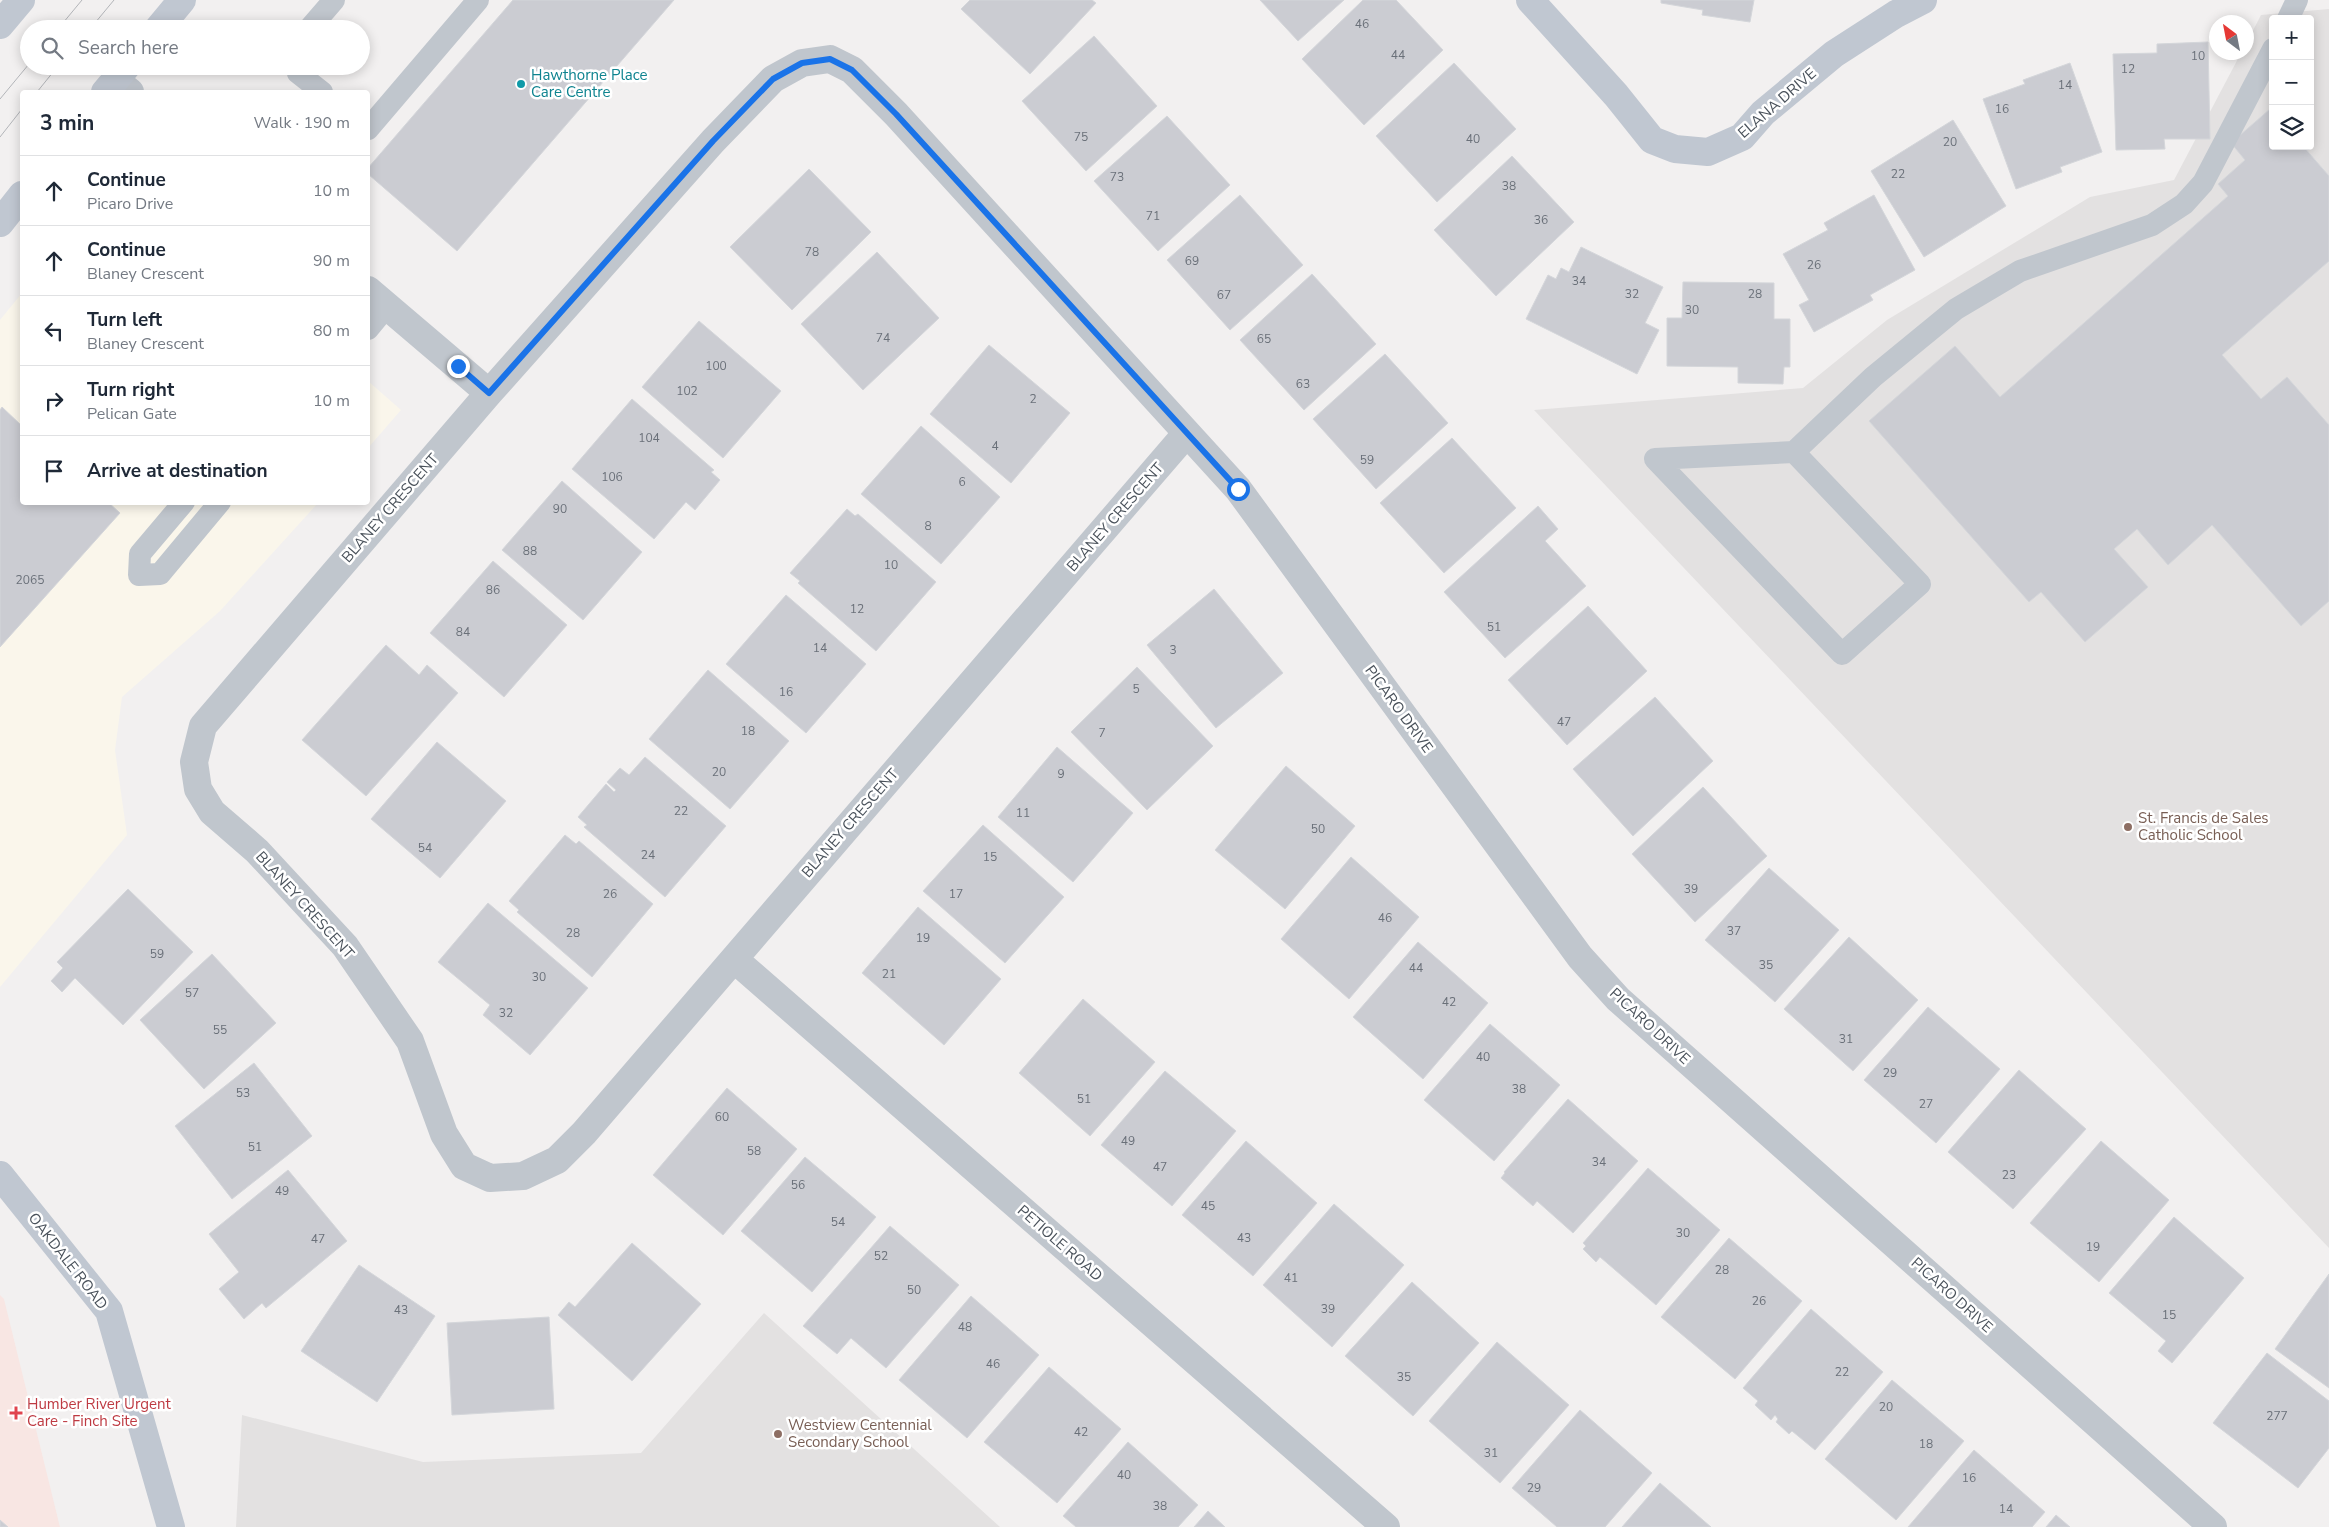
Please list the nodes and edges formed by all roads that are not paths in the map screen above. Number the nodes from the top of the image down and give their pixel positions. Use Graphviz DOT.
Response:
graph roads {
  1 [pos="21,0"];
  2 [pos="182,0"];
  3 [pos="334,0"];
  4 [pos="478,0"];
  5 [pos="1530,0"];
  6 [pos="1923,0"];
  7 [pos="2297,0"];
  8 [pos="2290,15"];
  9 [pos="165,20"];
  10 [pos="317,20"];
  11 [pos="0,25"];
  12 [pos="2269,57"];
  13 [pos="301,75"];
  14 [pos="319,90"];
  15 [pos="370,127"];
  16 [pos="20,198"];
  17 [pos="0,223"];
  18 [pos="372,294"];
  19 [pos="370,312"];
  20 [pos="489,393"];
  21 [pos="1186,434"];
  22 [pos="1794,452"];
  23 [pos="181,505"];
  24 [pos="218,505"];
  25 [pos="734,959"];
  26 [pos="0,1175"];
  27 [pos="170,1527"];
  28 [pos="1386,1527"];
  29 [pos="2213,1527"];
  1 -- 11 [label="street"];
  2 -- 9 [label="street"];
  3 -- 10 [label="lane"];
  4 -- 15 [label="lane"];
  5 -- 6 [label="street, ELANA DRIVE"];
  7 -- 8 [label="lane"];
  12 -- 22 [label="lane"];
  13 -- 14 [label="lane"];
  16 -- 17 [label="street"];
  18 -- 19 [label="lane"];
  18 -- 20 [label="street"];
  20 -- 21 [label="street, BLANEY CRESCENT"];
  20 -- 25 [label="street, BLANEY CRESCENT"];
  21 -- 25 [label="street, BLANEY CRESCENT"];
  21 -- 29 [label="street, PICARO DRIVE"];
  22 -- 22 [label="lane"];
  23 -- 24 [label="lane"];
  25 -- 28 [label="street, PETIOLE ROAD"];
  26 -- 27 [label="street, OAKDALE ROAD"];
}
